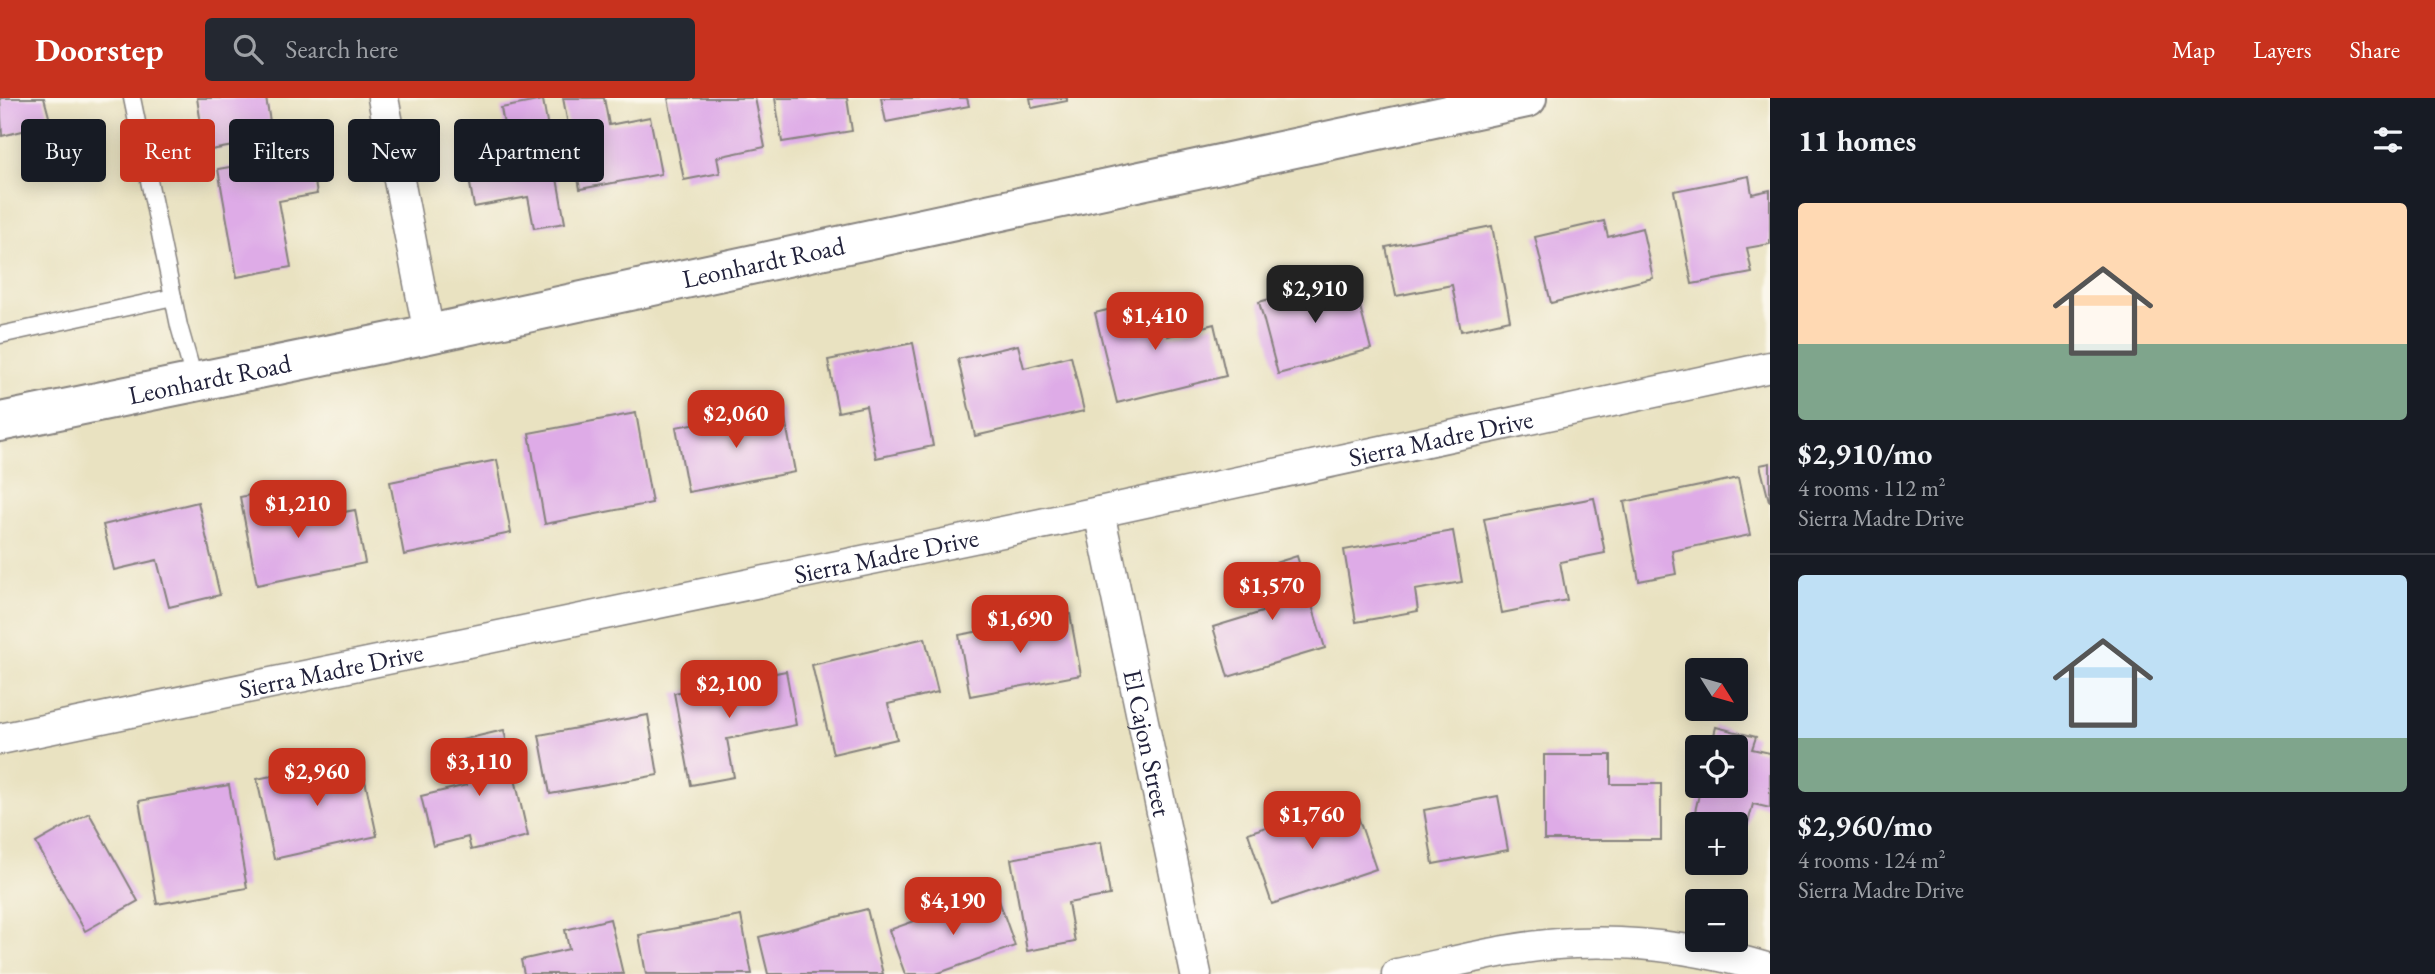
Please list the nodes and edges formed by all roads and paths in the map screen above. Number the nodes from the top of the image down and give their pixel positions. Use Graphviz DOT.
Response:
graph roads {
  1 [pos="132,98"];
  2 [pos="383,98"];
  3 [pos="1527,98"];
  4 [pos="173,297"];
  5 [pos="429,334"];
  6 [pos="0,335"];
  7 [pos="1770,367"];
  8 [pos="195,382"];
  9 [pos="0,422"];
  10 [pos="1099,512"];
  11 [pos="0,739"];
  12 [pos="1770,968"];
  13 [pos="1196,974"];
  14 [pos="1397,974"];
  1 -- 4 [label="lane"];
  2 -- 5 [label="street"];
  3 -- 5 [label="street, Leonhardt Road"];
  4 -- 6 [label="lane"];
  4 -- 8 [label="lane"];
  5 -- 8 [label="street, Leonhardt Road"];
  7 -- 10 [label="street, Sierra Madre Drive"];
  8 -- 9 [label="street, Leonhardt Road"];
  10 -- 11 [label="street, Sierra Madre Drive"];
  10 -- 13 [label="street, El Cajon Street"];
  12 -- 14 [label="street"];
}
